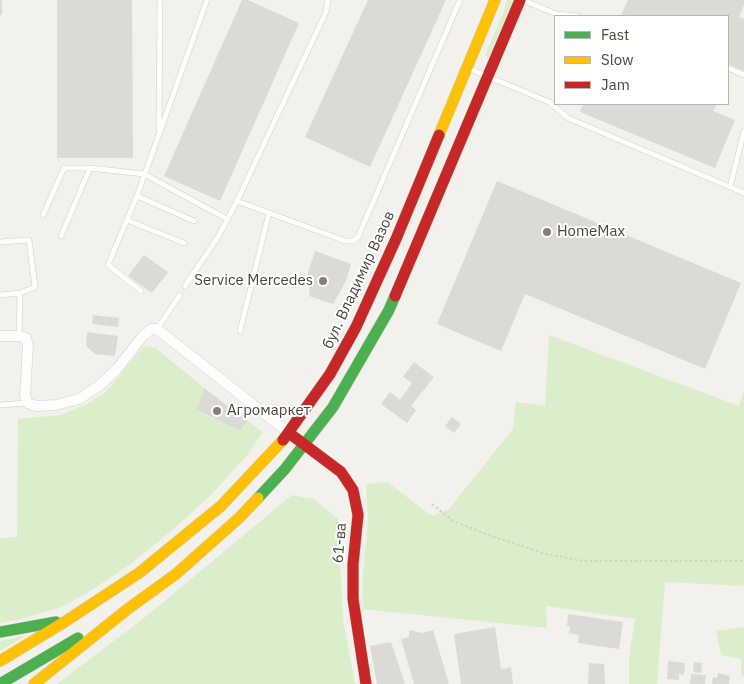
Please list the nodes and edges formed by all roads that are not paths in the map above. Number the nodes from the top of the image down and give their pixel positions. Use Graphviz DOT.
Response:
graph roads {
  1 [pos="160,0"];
  2 [pos="207,0"];
  3 [pos="328,0"];
  4 [pos="460,0"];
  5 [pos="495,0"];
  6 [pos="522,0"];
  7 [pos="567,15"];
  8 [pos="466,68"];
  9 [pos="729,68"];
  10 [pos="744,75"];
  11 [pos="488,77"];
  12 [pos="744,131"];
  13 [pos="159,134"];
  14 [pos="90,168"];
  15 [pos="144,174"];
  16 [pos="730,187"];
  17 [pos="744,193"];
  18 [pos="137,196"];
  19 [pos="236,201"];
  20 [pos="269,213"];
  21 [pos="43,215"];
  22 [pos="227,219"];
  23 [pos="127,220"];
  24 [pos="194,221"];
  25 [pos="61,236"];
  26 [pos="0,242"];
  27 [pos="184,243"];
  28 [pos="185,286"];
  29 [pos="142,291"];
  30 [pos="20,293"];
  31 [pos="0,294"];
  32 [pos="180,295"];
  33 [pos="157,329"];
  34 [pos="240,331"];
  35 [pos="0,336"];
  36 [pos="19,336"];
  37 [pos="28,403"];
  38 [pos="0,405"];
  39 [pos="289,433"];
  40 [pos="304,444"];
  41 [pos="129,608"];
  42 [pos="66,621"];
  43 [pos="0,632"];
  44 [pos="0,661"];
  45 [pos="0,684"];
  46 [pos="34,684"];
  47 [pos="366,684"];
  1 -- 13 [label="lane"];
  2 -- 13 [label="lane"];
  3 -- 19 [label="lane"];
  4 -- 20 [label="lane"];
  5 -- 8 [label="main road, бул. Владимир Вазов"];
  6 -- 7 [label="lane"];
  6 -- 11 [label="main road"];
  8 -- 11 [label="lane"];
  8 -- 39 [label="main road, бул. Владимир Вазов"];
  9 -- 10 [label="lane"];
  11 -- 16 [label="lane"];
  11 -- 40 [label="main road"];
  12 -- 16 [label="lane"];
  13 -- 15 [label="lane"];
  14 -- 15 [label="lane"];
  14 -- 21 [label="lane"];
  14 -- 25 [label="lane"];
  15 -- 18 [label="lane"];
  15 -- 22 [label="lane"];
  16 -- 17 [label="lane"];
  18 -- 23 [label="lane"];
  18 -- 24 [label="lane"];
  19 -- 20 [label="lane"];
  19 -- 22 [label="lane"];
  20 -- 34 [label="lane"];
  22 -- 28 [label="lane"];
  23 -- 27 [label="lane"];
  23 -- 29 [label="lane"];
  26 -- 30 [label="lane"];
  30 -- 31 [label="lane"];
  30 -- 36 [label="lane"];
  32 -- 33 [label="lane"];
  33 -- 37 [label="street"];
  33 -- 39 [label="street"];
  35 -- 36 [label="street"];
  36 -- 37 [label="street"];
  37 -- 38 [label="lane"];
  39 -- 40 [label="main road, 61-ва"];
  39 -- 42 [label="main road, бул. Владимир Вазов"];
  40 -- 41 [label="main road"];
  40 -- 47 [label="main road, 61-ва"];
  41 -- 45 [label="main road"];
  41 -- 46 [label="main road"];
  42 -- 43 [label="main road"];
  42 -- 44 [label="main road, бул. Владимир Вазов"];
}
